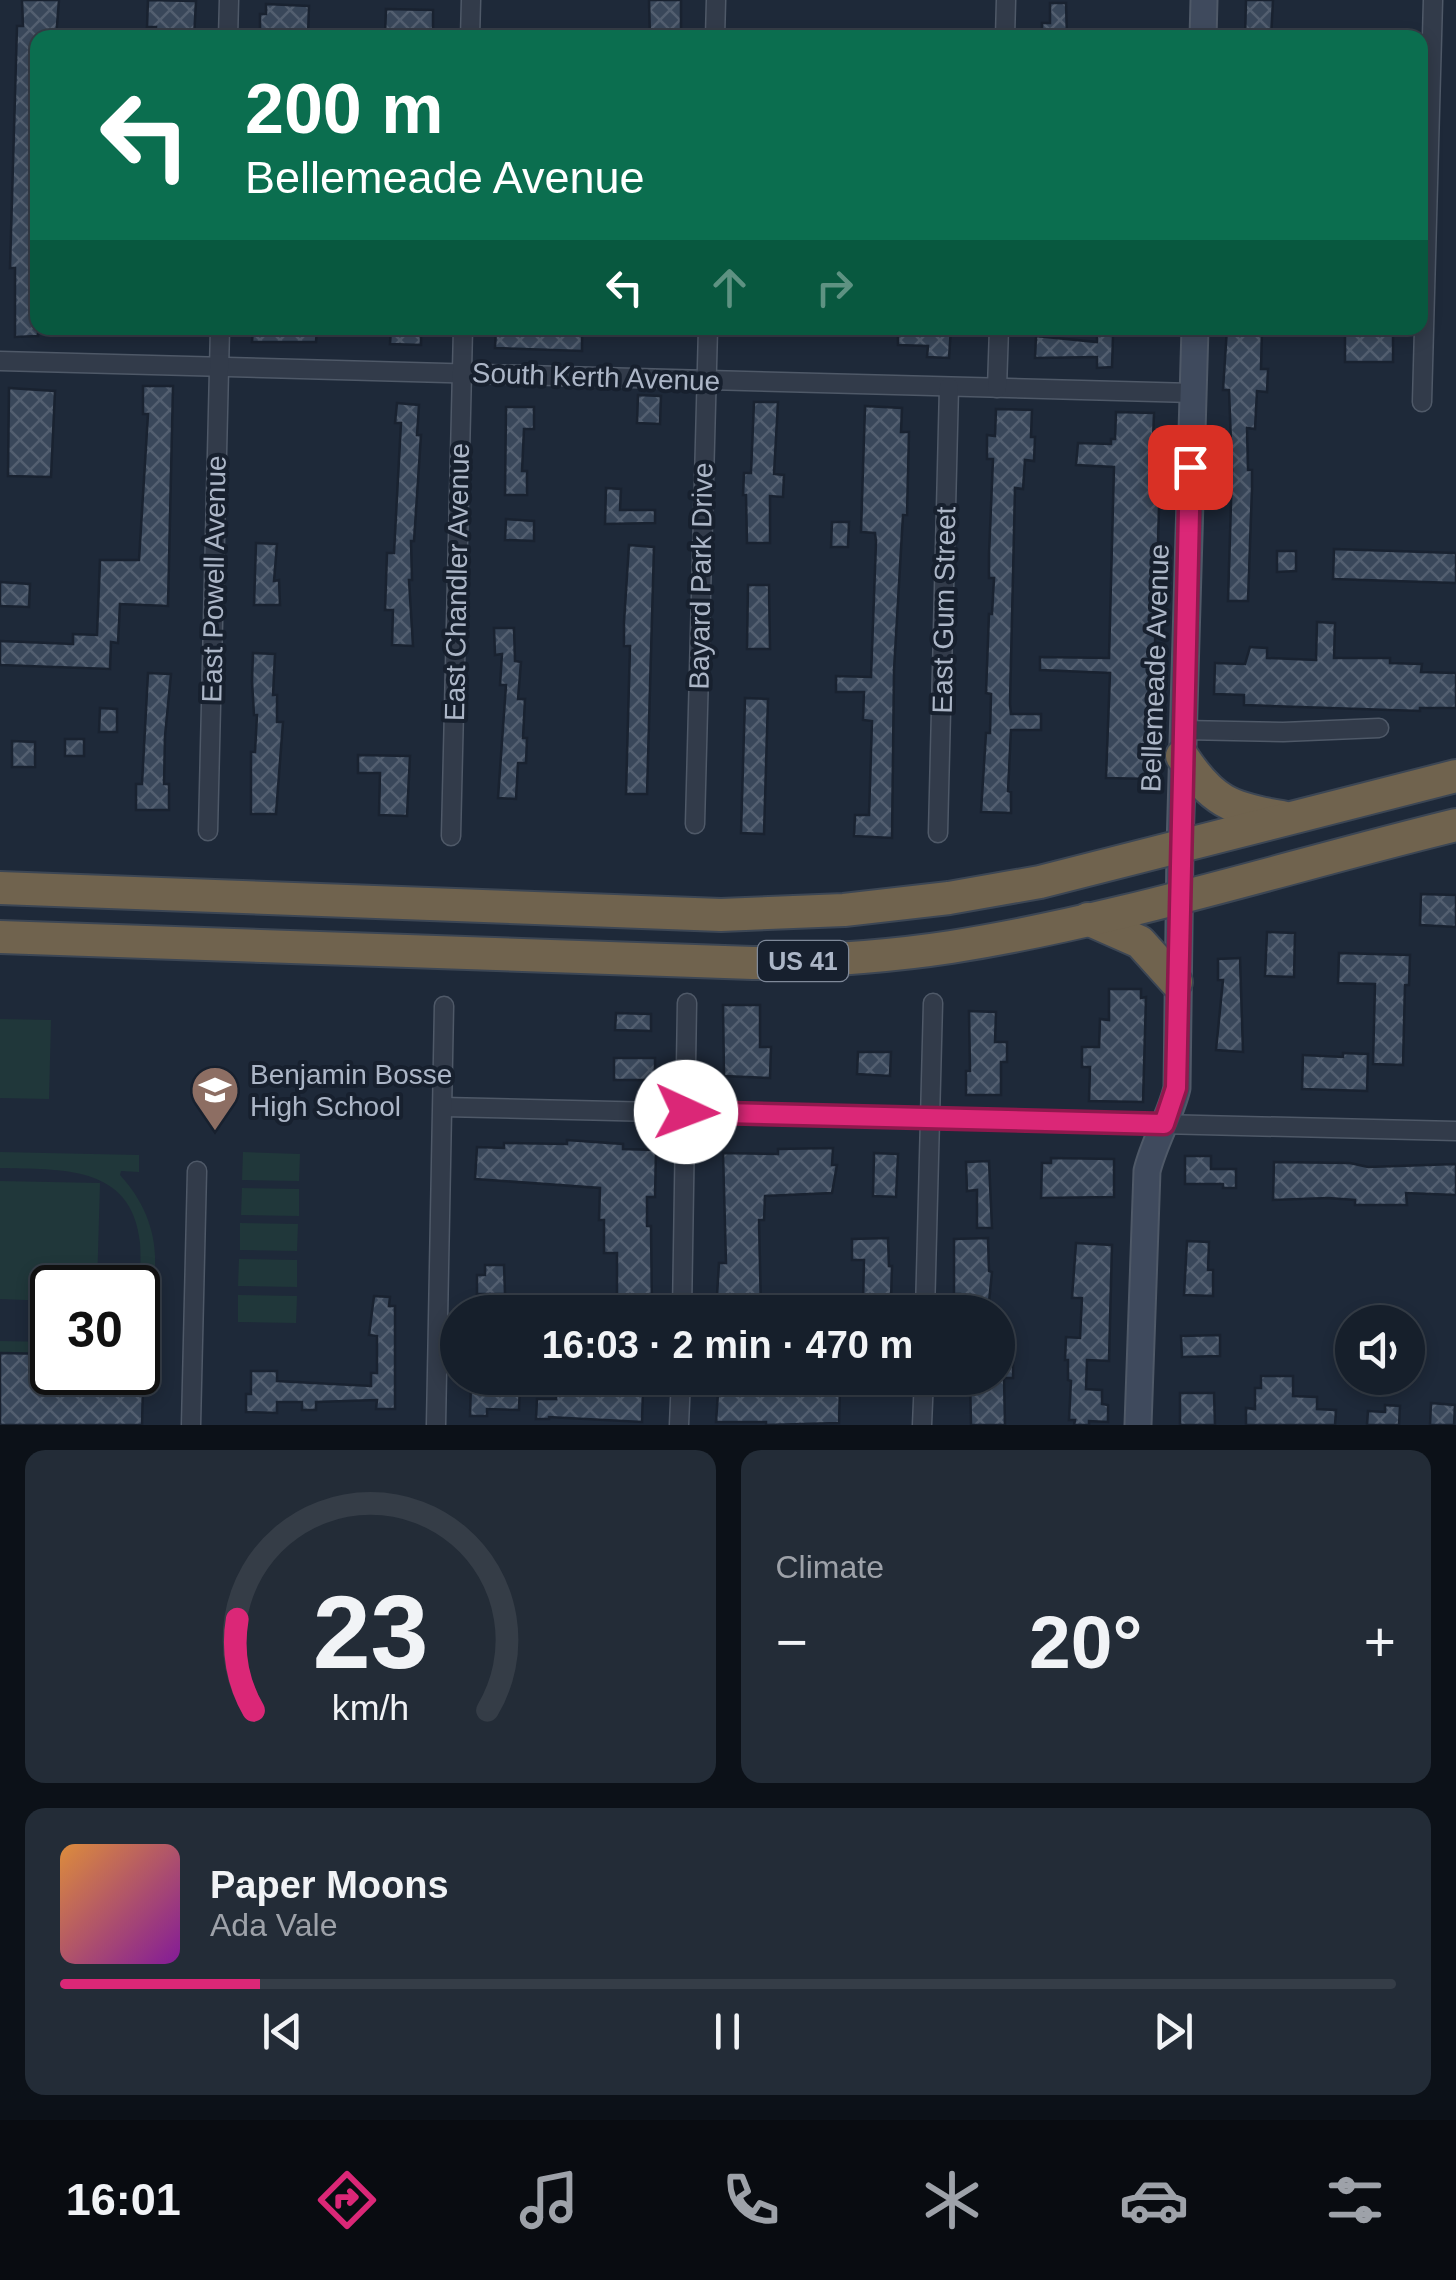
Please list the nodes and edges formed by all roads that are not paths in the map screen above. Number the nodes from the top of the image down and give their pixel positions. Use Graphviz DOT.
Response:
graph roads {
  1 [pos="228,0"];
  2 [pos="471,0"];
  3 [pos="716,0"];
  4 [pos="1006,0"];
  5 [pos="1204,0"];
  6 [pos="1433,0"];
  7 [pos="228,30"];
  8 [pos="470,30"];
  9 [pos="715,30"];
  10 [pos="1005,30"];
  11 [pos="1203,30"];
  12 [pos="1428,183"];
  13 [pos="220,335"];
  14 [pos="463,335"];
  15 [pos="708,335"];
  16 [pos="998,335"];
  17 [pos="1194,335"];
  18 [pos="1424,335"];
  19 [pos="0,360"];
  20 [pos="220,367"];
  21 [pos="462,373"];
  22 [pos="706,380"];
  23 [pos="949,387"];
  24 [pos="997,388"];
  25 [pos="1193,394"];
  26 [pos="1422,402"];
  27 [pos="1379,728"];
  28 [pos="1182,743"];
  29 [pos="1456,776"];
  30 [pos="1291,818"];
  31 [pos="695,824"];
  32 [pos="1456,825"];
  33 [pos="208,831"];
  34 [pos="938,833"];
  35 [pos="451,836"];
  36 [pos="1180,846"];
  37 [pos="0,888"];
  38 [pos="1179,895"];
  39 [pos="422,904"];
  40 [pos="1088,919"];
  41 [pos="0,937"];
  42 [pos="420,952"];
  43 [pos="1176,982"];
  44 [pos="687,1003"];
  45 [pos="933,1003"];
  46 [pos="444,1006"];
  47 [pos="444,1107"];
  48 [pos="686,1112"];
  49 [pos="930,1119"];
  50 [pos="1164,1124"];
  51 [pos="1456,1131"];
  52 [pos="197,1172"];
  53 [pos="682,1295"];
  54 [pos="926,1295"];
  55 [pos="680,1395"];
  56 [pos="923,1395"];
  57 [pos="192,1425"];
  58 [pos="436,1425"];
  59 [pos="679,1425"];
  60 [pos="922,1425"];
  61 [pos="1138,1425"];
  1 -- 7 [label="street"];
  2 -- 8 [label="street"];
  3 -- 9 [label="street"];
  4 -- 10 [label="street"];
  5 -- 11 [label="street"];
  6 -- 12 [label="street"];
  13 -- 20 [label="street, East Powell Avenue"];
  14 -- 21 [label="street, East Chandler Avenue"];
  15 -- 22 [label="street, Bayard Park Drive"];
  16 -- 24 [label="street"];
  17 -- 25 [label="street, Bellemeade Avenue"];
  18 -- 26 [label="street"];
  19 -- 20 [label="street, South Kerth Avenue"];
  20 -- 21 [label="street, South Kerth Avenue"];
  20 -- 33 [label="street, East Powell Avenue"];
  21 -- 22 [label="street, South Kerth Avenue"];
  21 -- 35 [label="street, East Chandler Avenue"];
  22 -- 23 [label="street, South Kerth Avenue"];
  22 -- 31 [label="street, Bayard Park Drive"];
  23 -- 24 [label="street, South Kerth Avenue"];
  23 -- 34 [label="street, East Gum Street"];
  24 -- 25 [label="street, South Kerth Avenue"];
  25 -- 28 [label="street, Bellemeade Avenue"];
  27 -- 28 [label="street"];
  28 -- 30 [label="highway"];
  28 -- 36 [label="street, Bellemeade Avenue"];
  29 -- 30 [label="highway, US 41"];
  30 -- 36 [label="highway, US 41"];
  32 -- 38 [label="highway, US 41"];
  36 -- 38 [label="street, Bellemeade Avenue"];
  36 -- 39 [label="highway, US 41"];
  37 -- 39 [label="highway, US 41"];
  38 -- 40 [label="highway, US 41"];
  38 -- 43 [label="street, Bellemeade Avenue"];
  39 -- 42 [label="highway"];
  40 -- 42 [label="highway, US 41"];
  40 -- 43 [label="highway"];
  41 -- 42 [label="highway, US 41"];
  43 -- 50 [label="street, Bellemeade Avenue"];
  44 -- 48 [label="street"];
  45 -- 49 [label="street"];
  46 -- 47 [label="street"];
  47 -- 48 [label="street"];
  47 -- 58 [label="street"];
  48 -- 49 [label="street"];
  48 -- 53 [label="street"];
  49 -- 50 [label="street"];
  49 -- 54 [label="street"];
  50 -- 51 [label="street"];
  50 -- 61 [label="street, Bellemeade Avenue"];
  52 -- 57 [label="street"];
  55 -- 59 [label="street"];
  56 -- 60 [label="street"];
}
